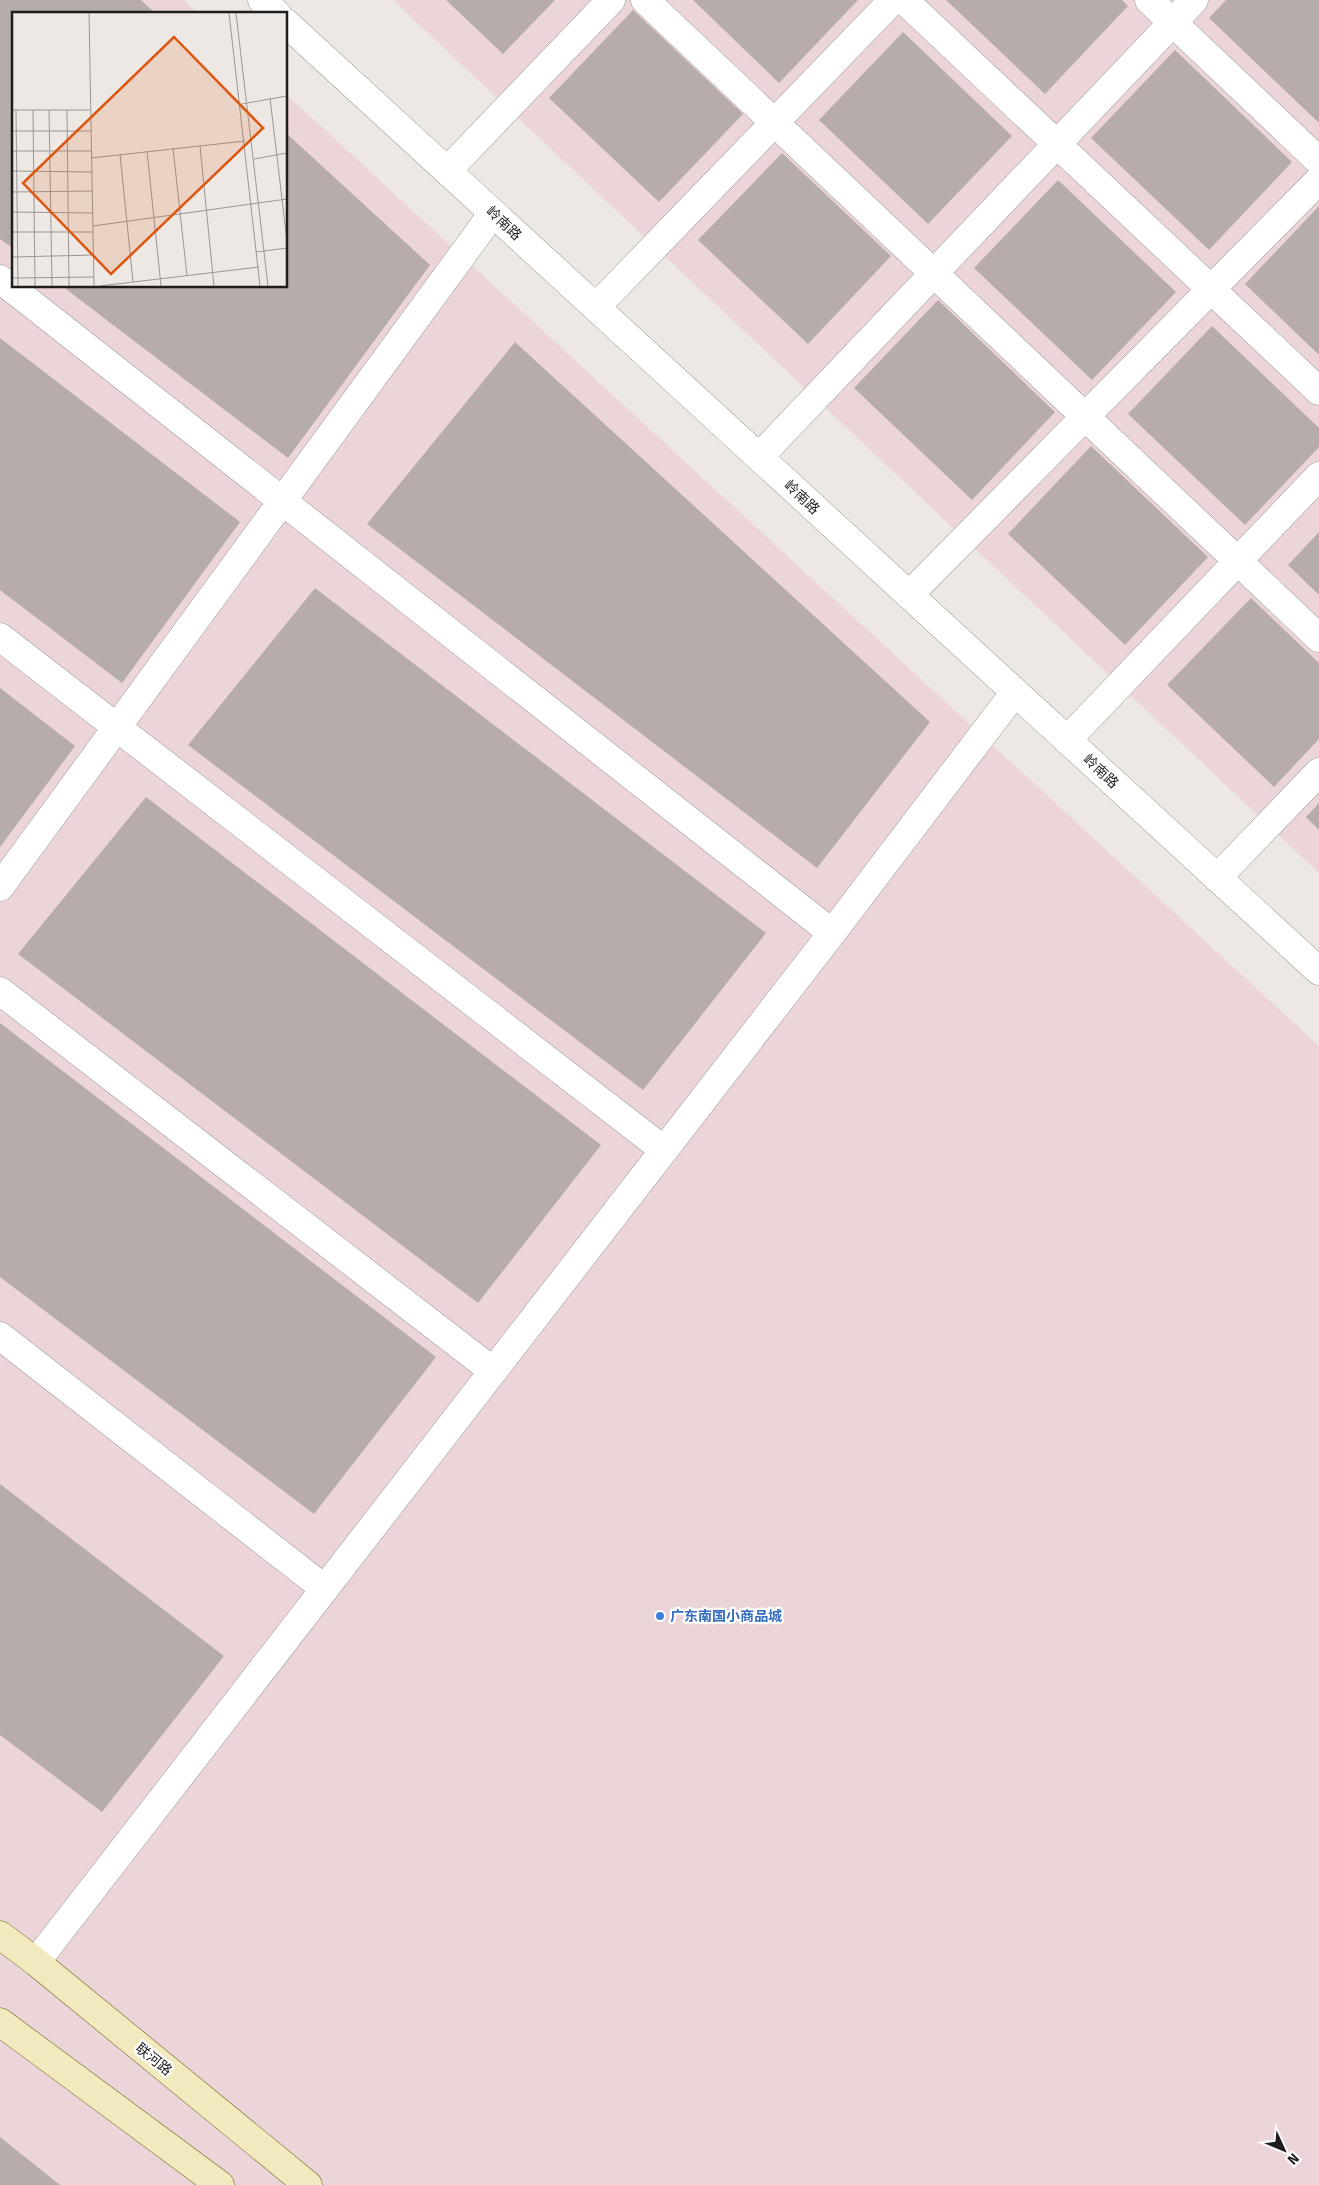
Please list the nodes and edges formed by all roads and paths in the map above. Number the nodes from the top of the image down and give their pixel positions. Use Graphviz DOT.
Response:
graph roads {
  1 [pos="611,0"];
  2 [pos="646,0"];
  3 [pos="893,0"];
  4 [pos="904,0"];
  5 [pos="1149,0"];
  6 [pos="1194,0"];
  7 [pos="1173,22"];
  8 [pos="288,23"];
  9 [pos="775,122"];
  10 [pos="1057,144"];
  11 [pos="1319,161"];
  12 [pos="447,171"];
  13 [pos="1319,180"];
  14 [pos="493,213"];
  15 [pos="934,273"];
  16 [pos="0,279"];
  17 [pos="1211,289"];
  18 [pos="596,307"];
  19 [pos="1319,391"];
  20 [pos="1085,417"];
  21 [pos="759,457"];
  22 [pos="1319,476"];
  23 [pos="283,501"];
  24 [pos="1238,561"];
  25 [pos="909,595"];
  26 [pos="0,637"];
  27 [pos="1319,638"];
  28 [pos="1015,692"];
  29 [pos="117,728"];
  30 [pos="1067,740"];
  31 [pos="1319,772"];
  32 [pos="1217,878"];
  33 [pos="0,888"];
  34 [pos="832,932"];
  35 [pos="1319,971"];
  36 [pos="0,991"];
  37 [pos="664,1150"];
  38 [pos="0,1336"];
  39 [pos="493,1371"];
  40 [pos="325,1589"];
  41 [pos="0,1935"];
  42 [pos="36,1962"];
  43 [pos="0,2022"];
  44 [pos="220,2185"];
  45 [pos="308,2185"];
  1 -- 12 [label="street"];
  2 -- 9 [label="street"];
  3 -- 9 [label="street"];
  4 -- 10 [label="street"];
  5 -- 7 [label="street"];
  6 -- 7 [label="street"];
  7 -- 10 [label="street"];
  7 -- 11 [label="street"];
  8 -- 12 [label="street, 岭南路"];
  9 -- 15 [label="street"];
  9 -- 18 [label="street"];
  10 -- 15 [label="street"];
  10 -- 17 [label="street"];
  12 -- 14 [label="street, 岭南路"];
  13 -- 17 [label="street"];
  14 -- 18 [label="street, 岭南路"];
  14 -- 23 [label="street"];
  15 -- 20 [label="street"];
  15 -- 21 [label="street"];
  16 -- 23 [label="street"];
  17 -- 19 [label="street"];
  17 -- 20 [label="street"];
  18 -- 21 [label="street, 岭南路"];
  20 -- 24 [label="street"];
  20 -- 25 [label="street"];
  21 -- 25 [label="street, 岭南路"];
  22 -- 24 [label="street"];
  23 -- 29 [label="street"];
  23 -- 34 [label="street"];
  24 -- 27 [label="street"];
  24 -- 30 [label="street"];
  25 -- 28 [label="street, 岭南路"];
  26 -- 29 [label="street"];
  28 -- 30 [label="street, 岭南路"];
  28 -- 34 [label="street"];
  29 -- 33 [label="street"];
  29 -- 37 [label="street"];
  30 -- 32 [label="street, 岭南路"];
  31 -- 32 [label="street"];
  32 -- 35 [label="street, 岭南路"];
  34 -- 37 [label="street"];
  36 -- 39 [label="street"];
  37 -- 39 [label="street"];
  38 -- 40 [label="street"];
  39 -- 40 [label="street"];
  40 -- 42 [label="street"];
  41 -- 42 [label="main road, 联河路"];
  42 -- 45 [label="main road, 联河路"];
  43 -- 44 [label="main road"];
}
